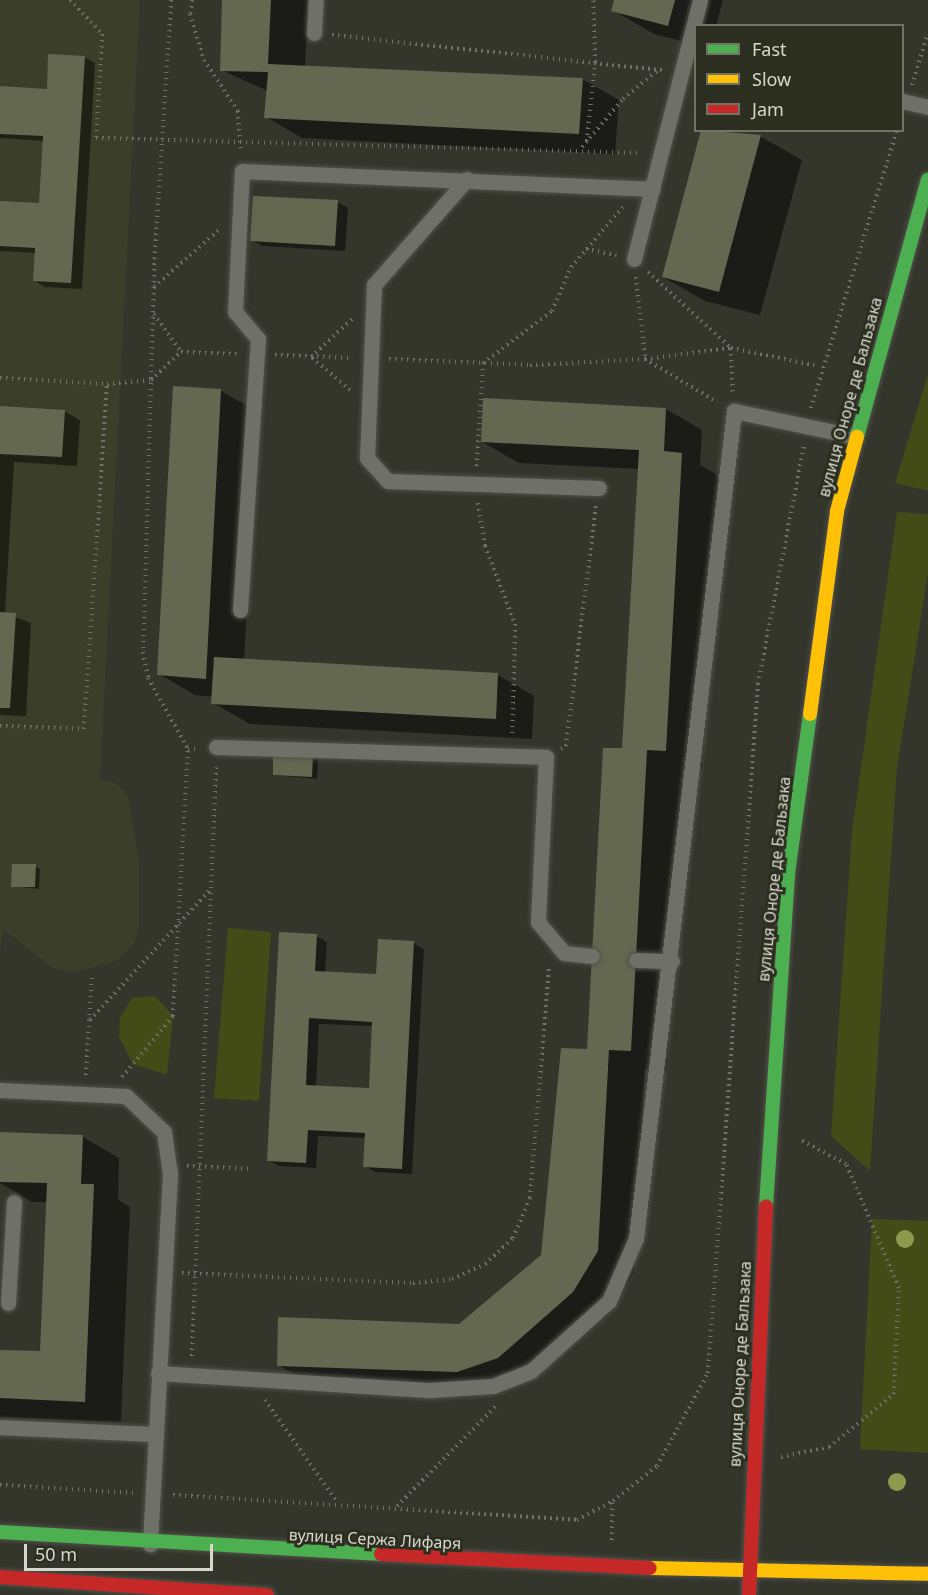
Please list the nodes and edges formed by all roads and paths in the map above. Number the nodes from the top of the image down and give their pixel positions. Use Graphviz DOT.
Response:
graph roads {
  1 [pos="70,0"];
  2 [pos="171,0"];
  3 [pos="192,0"];
  4 [pos="316,0"];
  5 [pos="592,0"];
  6 [pos="700,0"];
  7 [pos="695,24"];
  8 [pos="694,31"];
  9 [pos="315,33"];
  10 [pos="928,33"];
  11 [pos="691,47"];
  12 [pos="595,62"];
  13 [pos="659,69"];
  14 [pos="680,74"];
  15 [pos="904,101"];
  16 [pos="928,107"];
  17 [pos="896,132"];
  18 [pos="587,142"];
  19 [pos="162,143"];
  20 [pos="240,143"];
  21 [pos="582,148"];
  22 [pos="661,154"];
  23 [pos="242,171"];
  24 [pos="467,179"];
  25 [pos="928,180"];
  26 [pos="646,188"];
  27 [pos="240,224"];
  28 [pos="586,249"];
  29 [pos="634,259"];
  30 [pos="154,287"];
  31 [pos="373,301"];
  32 [pos="153,312"];
  33 [pos="731,348"];
  34 [pos="181,352"];
  35 [pos="257,354"];
  36 [pos="311,357"];
  37 [pos="371,359"];
  38 [pos="645,360"];
  39 [pos="483,363"];
  40 [pos="814,364"];
  41 [pos="0,378"];
  42 [pos="151,380"];
  43 [pos="107,384"];
  44 [pos="369,406"];
  45 [pos="734,411"];
  46 [pos="808,424"];
  47 [pos="853,436"];
  48 [pos="476,484"];
  49 [pos="599,488"];
  50 [pos="240,610"];
  51 [pos="0,726"];
  52 [pos="216,747"];
  53 [pos="188,749"];
  54 [pos="512,756"];
  55 [pos="546,757"];
  56 [pos="211,890"];
  57 [pos="183,920"];
  58 [pos="552,944"];
  59 [pos="592,956"];
  60 [pos="636,960"];
  61 [pos="672,961"];
  62 [pos="92,974"];
  63 [pos="90,1020"];
  64 [pos="0,1090"];
  65 [pos="85,1094"];
  66 [pos="107,1095"];
  67 [pos="801,1140"];
  68 [pos="168,1164"];
  69 [pos="200,1167"];
  70 [pos="252,1169"];
  71 [pos="14,1202"];
  72 [pos="6,1226"];
  73 [pos="164,1273"];
  74 [pos="195,1273"];
  75 [pos="8,1303"];
  76 [pos="158,1373"];
  77 [pos="191,1375"];
  78 [pos="250,1378"];
  79 [pos="506,1396"];
  80 [pos="0,1427"];
  81 [pos="156,1434"];
  82 [pos="781,1457"];
  83 [pos="0,1485"];
  84 [pos="154,1494"];
  85 [pos="613,1501"];
  86 [pos="337,1502"];
  87 [pos="397,1506"];
  88 [pos="0,1532"];
  89 [pos="150,1544"];
  90 [pos="611,1567"];
  91 [pos="749,1569"];
  92 [pos="928,1574"];
  93 [pos="0,1577"];
  94 [pos="94,1589"];
  95 [pos="267,1595"];
  96 [pos="749,1595"];
  1 -- 19 [label="path"];
  2 -- 19 [label="path"];
  3 -- 20 [label="path"];
  4 -- 9 [label="lane"];
  5 -- 12 [label="path"];
  6 -- 7 [label="lane"];
  8 -- 11 [label="lane"];
  9 -- 12 [label="path"];
  10 -- 15 [label="path"];
  11 -- 13 [label="path"];
  11 -- 14 [label="lane"];
  12 -- 13 [label="path"];
  12 -- 18 [label="path"];
  13 -- 14 [label="path"];
  13 -- 18 [label="path"];
  14 -- 22 [label="lane"];
  15 -- 16 [label="lane"];
  17 -- 46 [label="path"];
  18 -- 21 [label="path"];
  19 -- 20 [label="path"];
  19 -- 30 [label="path"];
  20 -- 21 [label="path"];
  20 -- 23 [label="path"];
  21 -- 22 [label="path"];
  22 -- 26 [label="lane"];
  23 -- 24 [label="lane"];
  23 -- 27 [label="lane"];
  24 -- 26 [label="lane"];
  24 -- 31 [label="lane"];
  25 -- 47 [label="street, вулиця Оноре де Бальзака"];
  26 -- 28 [label="path"];
  26 -- 29 [label="lane"];
  27 -- 30 [label="path"];
  27 -- 35 [label="lane"];
  28 -- 29 [label="path"];
  28 -- 39 [label="path"];
  29 -- 33 [label="path"];
  29 -- 38 [label="path"];
  30 -- 32 [label="path"];
  31 -- 36 [label="path"];
  31 -- 37 [label="lane"];
  32 -- 34 [label="path"];
  32 -- 42 [label="path"];
  33 -- 38 [label="path"];
  33 -- 40 [label="path"];
  33 -- 45 [label="path"];
  34 -- 35 [label="path"];
  34 -- 42 [label="path"];
  35 -- 36 [label="path"];
  35 -- 50 [label="lane"];
  36 -- 37 [label="path"];
  36 -- 44 [label="path"];
  37 -- 39 [label="path"];
  37 -- 44 [label="lane"];
  38 -- 39 [label="path"];
  38 -- 45 [label="path"];
  39 -- 48 [label="path"];
  41 -- 43 [label="path"];
  42 -- 43 [label="path"];
  42 -- 53 [label="path"];
  43 -- 51 [label="path"];
  44 -- 48 [label="lane"];
  45 -- 46 [label="lane"];
  45 -- 61 [label="lane"];
  46 -- 47 [label="lane"];
  46 -- 85 [label="path"];
  47 -- 91 [label="street, вулиця Оноре де Бальзака"];
  48 -- 49 [label="lane"];
  48 -- 54 [label="path"];
  49 -- 55 [label="path"];
  52 -- 53 [label="path"];
  52 -- 54 [label="lane"];
  52 -- 56 [label="path"];
  53 -- 57 [label="path"];
  54 -- 55 [label="lane"];
  55 -- 58 [label="lane"];
  56 -- 57 [label="path"];
  56 -- 69 [label="path"];
  57 -- 63 [label="path"];
  57 -- 66 [label="path"];
  58 -- 59 [label="lane"];
  58 -- 74 [label="path"];
  60 -- 61 [label="lane"];
  61 -- 78 [label="lane"];
  62 -- 63 [label="path"];
  63 -- 65 [label="path"];
  64 -- 65 [label="lane"];
  65 -- 66 [label="lane"];
  66 -- 68 [label="lane"];
  67 -- 82 [label="path"];
  68 -- 69 [label="path"];
  68 -- 73 [label="lane"];
  69 -- 70 [label="path"];
  69 -- 74 [label="path"];
  71 -- 72 [label="lane"];
  72 -- 75 [label="lane"];
  73 -- 74 [label="path"];
  73 -- 76 [label="lane"];
  74 -- 77 [label="path"];
  76 -- 77 [label="lane"];
  76 -- 81 [label="lane"];
  77 -- 78 [label="lane"];
  78 -- 86 [label="path"];
  79 -- 87 [label="path"];
  80 -- 81 [label="lane"];
  81 -- 84 [label="lane"];
  83 -- 84 [label="path"];
  84 -- 85 [label="path"];
  84 -- 89 [label="lane"];
  85 -- 90 [label="path"];
  88 -- 89 [label="street, вулиця Сержа Лифаря"];
  89 -- 90 [label="street, вулиця Сержа Лифаря"];
  90 -- 91 [label="street, вулиця Сержа Лифаря"];
  91 -- 92 [label="street, вулиця Сержа Лифаря"];
  91 -- 96 [label="street, вулиця Оноре де Бальзака"];
  93 -- 94 [label="street"];
  94 -- 95 [label="street"];
}
